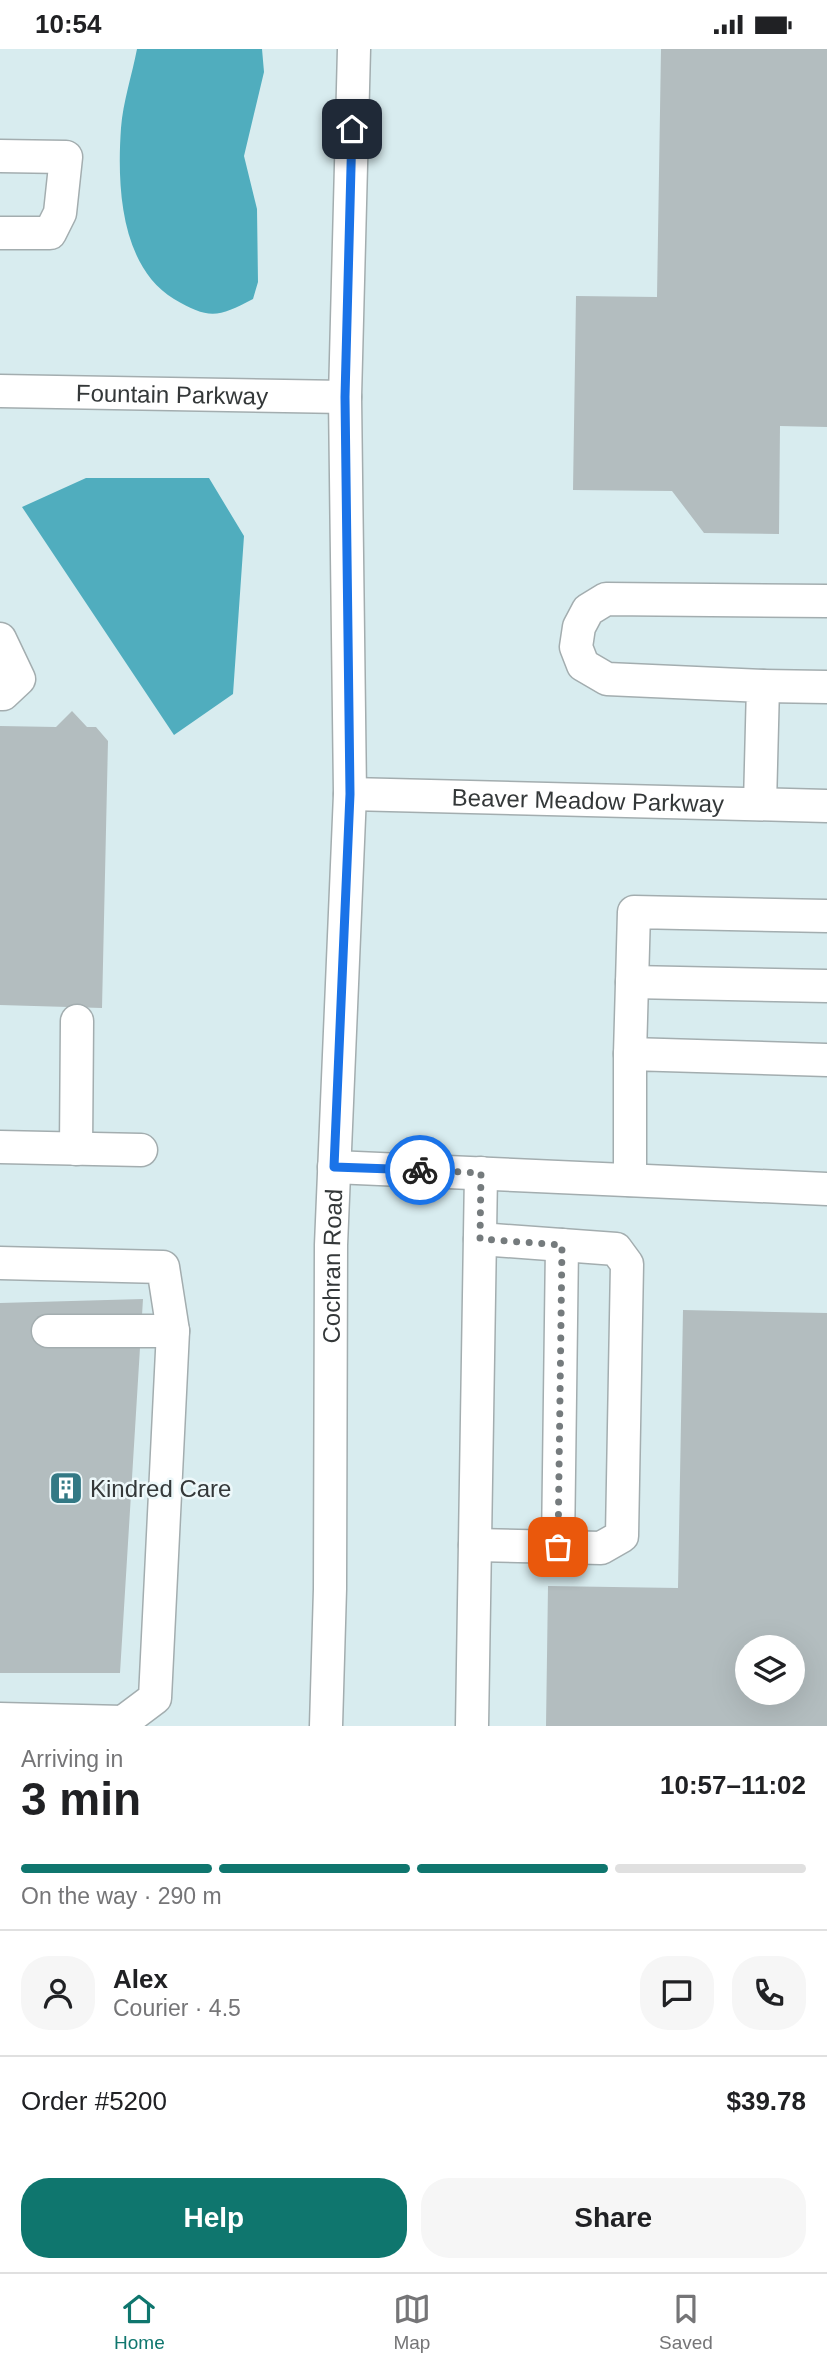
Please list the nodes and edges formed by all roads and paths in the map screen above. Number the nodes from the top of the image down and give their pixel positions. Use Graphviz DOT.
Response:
graph roads {
  1 [pos="354,49"];
  2 [pos="0,156"];
  3 [pos="0,233"];
  4 [pos="0,391"];
  5 [pos="345,397"];
  6 [pos="827,601"];
  7 [pos="0,639"];
  8 [pos="764,686"];
  9 [pos="827,687"];
  10 [pos="0,694"];
  11 [pos="350,794"];
  12 [pos="760,804"];
  13 [pos="827,806"];
  14 [pos="827,916"];
  15 [pos="632,982"];
  16 [pos="827,986"];
  17 [pos="77,1021"];
  18 [pos="630,1054"];
  19 [pos="827,1060"];
  20 [pos="0,1147"];
  21 [pos="76,1149"];
  22 [pos="141,1150"];
  23 [pos="334,1167"];
  24 [pos="481,1173"];
  25 [pos="630,1180"];
  26 [pos="827,1189"];
  27 [pos="480,1239"];
  28 [pos="562,1245"];
  29 [pos="0,1263"];
  30 [pos="48,1331"];
  31 [pos="173,1331"];
  32 [pos="475,1545"];
  33 [pos="558,1547"];
  34 [pos="0,1719"];
  35 [pos="123,1724"];
  36 [pos="326,1726"];
  37 [pos="472,1726"];
  1 -- 5 [label="street, Cochran Road"];
  2 -- 3 [label="street"];
  4 -- 5 [label="street, Fountain Parkway"];
  5 -- 11 [label="street, Cochran Road"];
  6 -- 8 [label="street"];
  7 -- 10 [label="street"];
  8 -- 9 [label="street"];
  8 -- 12 [label="street"];
  11 -- 12 [label="street, Beaver Meadow Parkway"];
  11 -- 23 [label="street, Cochran Road"];
  12 -- 13 [label="street, Beaver Meadow Parkway"];
  14 -- 15 [label="street"];
  15 -- 16 [label="street"];
  15 -- 18 [label="street"];
  17 -- 21 [label="street"];
  18 -- 19 [label="street"];
  18 -- 25 [label="street"];
  20 -- 21 [label="street"];
  21 -- 22 [label="street"];
  23 -- 24 [label="street"];
  23 -- 36 [label="street, Cochran Road"];
  24 -- 25 [label="street"];
  24 -- 27 [label="street"];
  25 -- 26 [label="street"];
  27 -- 28 [label="street"];
  27 -- 32 [label="street"];
  28 -- 33 [label="street"];
  28 -- 33 [label="street"];
  29 -- 31 [label="street"];
  30 -- 31 [label="street"];
  31 -- 35 [label="street"];
  32 -- 33 [label="street"];
  32 -- 37 [label="street"];
  34 -- 35 [label="street"];
}
